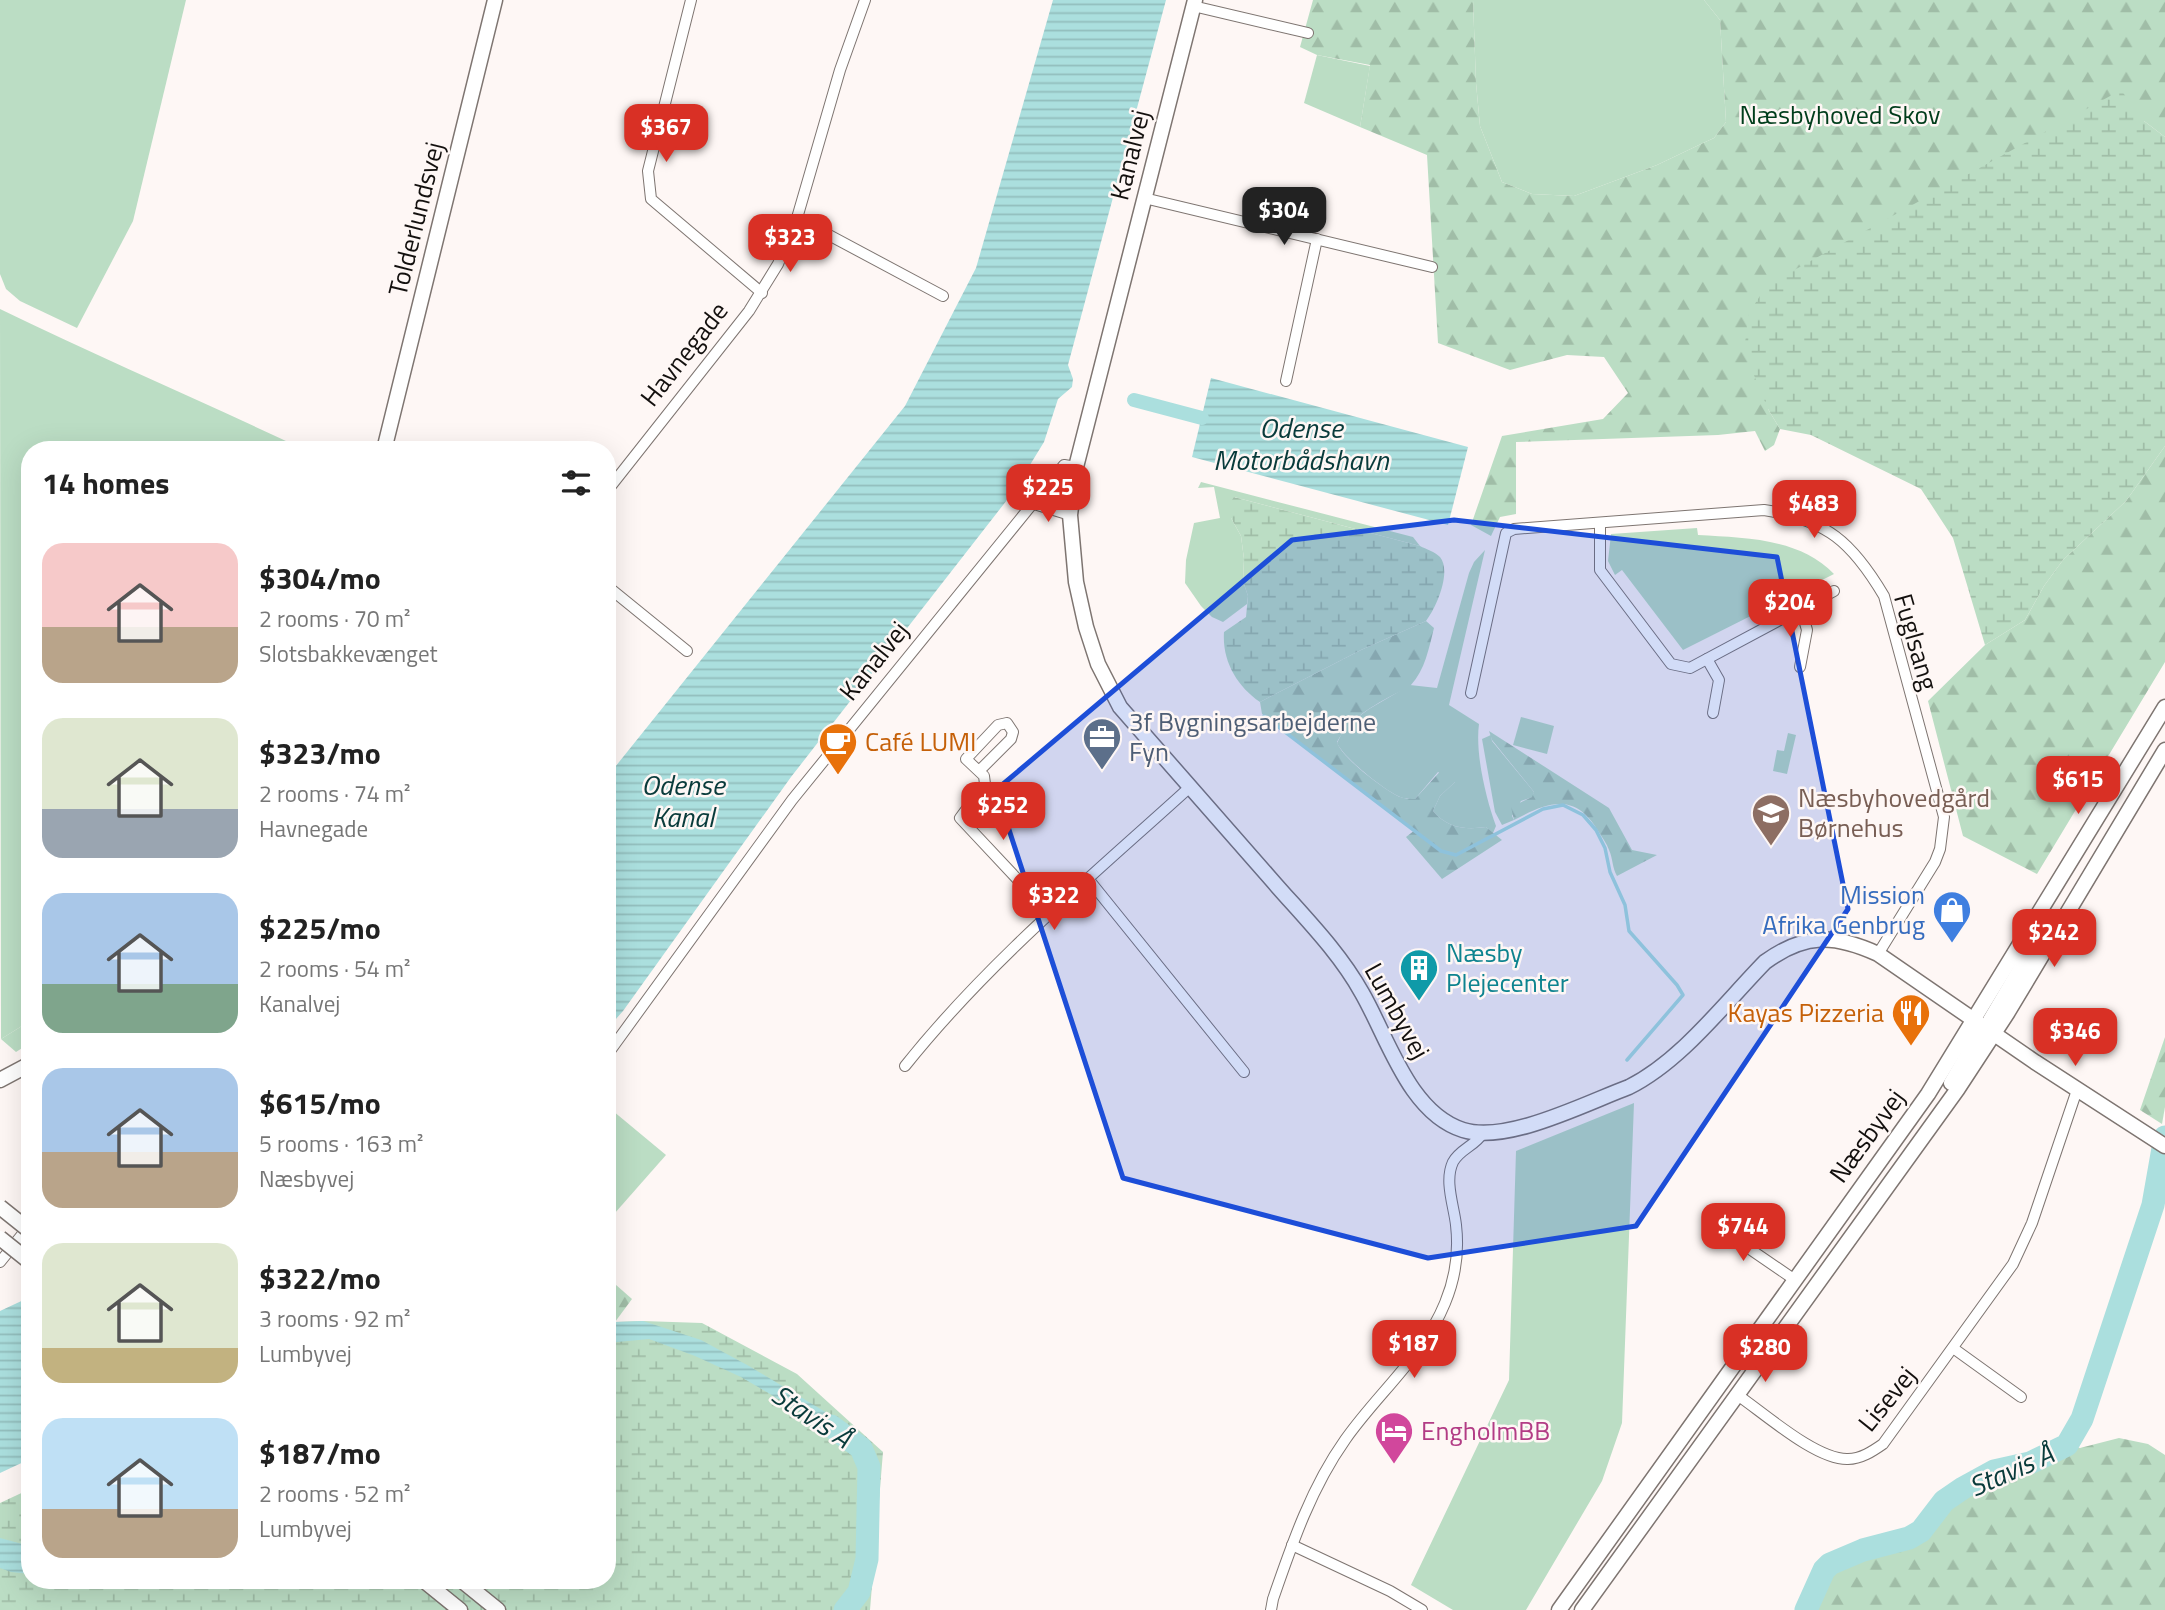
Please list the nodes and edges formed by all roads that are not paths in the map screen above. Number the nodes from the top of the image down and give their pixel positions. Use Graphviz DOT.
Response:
graph roads {
  1 [pos="495,0"];
  2 [pos="691,0"];
  3 [pos="865,0"];
  4 [pos="1194,3"];
  5 [pos="1308,33"];
  6 [pos="1144,198"];
  7 [pos="797,218"];
  8 [pos="1317,239"];
  9 [pos="1432,267"];
  10 [pos="762,293"];
  11 [pos="943,296"];
  12 [pos="1286,381"];
  13 [pos="386,441"];
  14 [pos="1076,467"];
  15 [pos="616,480"];
  16 [pos="1034,504"];
  17 [pos="1070,515"];
  18 [pos="1600,523"];
  19 [pos="1835,591"];
  20 [pos="616,593"];
  21 [pos="1801,609"];
  22 [pos="687,651"];
  23 [pos="1707,659"];
  24 [pos="1800,667"];
  25 [pos="1471,693"];
  26 [pos="2165,707"];
  27 [pos="1713,713"];
  28 [pos="2165,750"];
  29 [pos="979,771"];
  30 [pos="1190,787"];
  31 [pos="1089,880"];
  32 [pos="2041,910"];
  33 [pos="1050,914"];
  34 [pos="1878,954"];
  35 [pos="1973,1020"];
  36 [pos="1993,1034"];
  37 [pos="616,1043"];
  38 [pos="905,1066"];
  39 [pos="21,1070"];
  40 [pos="1244,1072"];
  41 [pos="0,1080"];
  42 [pos="2077,1090"];
  43 [pos="1930,1126"];
  44 [pos="1483,1133"];
  45 [pos="2165,1146"];
  46 [pos="0,1208"];
  47 [pos="1709,1221"];
  48 [pos="21,1224"];
  49 [pos="21,1237"];
  50 [pos="0,1238"];
  51 [pos="21,1255"];
  52 [pos="0,1262"];
  53 [pos="1795,1280"];
  54 [pos="1953,1348"];
  55 [pos="1737,1394"];
  56 [pos="2021,1397"];
  57 [pos="1292,1545"];
  58 [pos="434,1589"];
  59 [pos="472,1589"];
  60 [pos="460,1610"];
  61 [pos="498,1610"];
  62 [pos="1271,1610"];
  63 [pos="1422,1610"];
  64 [pos="1559,1610"];
  65 [pos="1582,1610"];
  1 -- 13 [label="street, Tolderlundsvej"];
  2 -- 10 [label="street"];
  3 -- 7 [label="street, Havnegade"];
  4 -- 5 [label="street"];
  4 -- 6 [label="street, Kanalvej"];
  6 -- 8 [label="street"];
  6 -- 14 [label="street, Kanalvej"];
  7 -- 10 [label="street, Havnegade"];
  7 -- 11 [label="street"];
  8 -- 9 [label="street"];
  8 -- 12 [label="street"];
  10 -- 15 [label="street, Havnegade"];
  14 -- 16 [label="street, Kanalvej"];
  14 -- 17 [label="street, Lumbyvej"];
  16 -- 17 [label="street"];
  16 -- 37 [label="street, Kanalvej"];
  17 -- 30 [label="street, Lumbyvej"];
  18 -- 23 [label="street"];
  18 -- 25 [label="street, Fuglsang"];
  18 -- 34 [label="street, Fuglsang"];
  19 -- 21 [label="street"];
  20 -- 22 [label="street"];
  21 -- 23 [label="street"];
  21 -- 24 [label="street"];
  23 -- 27 [label="street"];
  26 -- 32 [label="street, Næsbyvej"];
  28 -- 36 [label="street, Næsbyvej"];
  29 -- 29 [label="street"];
  29 -- 33 [label="street"];
  30 -- 31 [label="street"];
  30 -- 44 [label="street, Lumbyvej"];
  31 -- 33 [label="street"];
  31 -- 40 [label="street"];
  32 -- 35 [label="street, Næsbyvej"];
  32 -- 36 [label="street"];
  33 -- 38 [label="street"];
  34 -- 35 [label="street"];
  34 -- 44 [label="street"];
  35 -- 36 [label="street"];
  35 -- 43 [label="street"];
  35 -- 53 [label="street, Næsbyvej"];
  36 -- 42 [label="street"];
  36 -- 43 [label="street, Næsbyvej"];
  39 -- 41 [label="street"];
  42 -- 45 [label="street"];
  42 -- 54 [label="street, Lisevej"];
  43 -- 55 [label="street, Næsbyvej"];
  44 -- 57 [label="street"];
  46 -- 48 [label="street, bridge"];
  47 -- 53 [label="street"];
  49 -- 52 [label="street"];
  50 -- 51 [label="street, bridge"];
  53 -- 64 [label="street, Næsbyvej"];
  54 -- 55 [label="street, Lisevej"];
  54 -- 56 [label="street"];
  55 -- 65 [label="street, Næsbyvej"];
  57 -- 62 [label="street"];
  57 -- 63 [label="street"];
  58 -- 60 [label="street"];
  59 -- 61 [label="street"];
}
